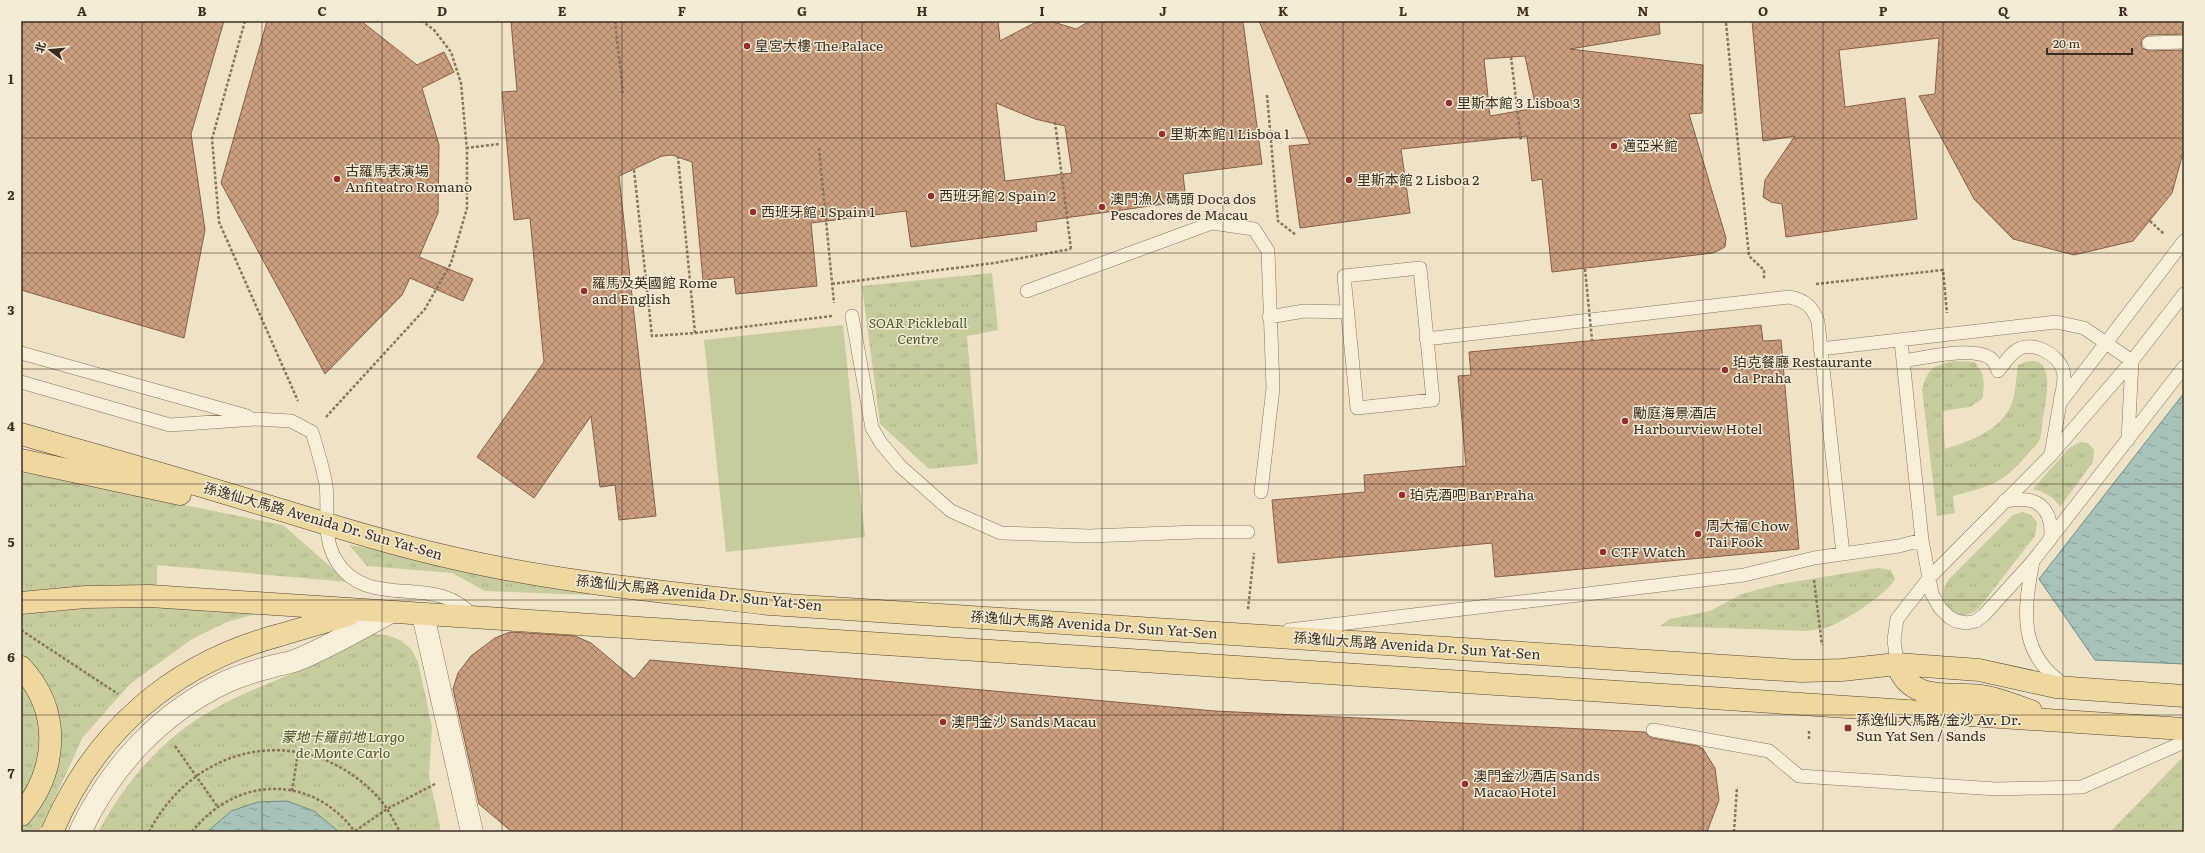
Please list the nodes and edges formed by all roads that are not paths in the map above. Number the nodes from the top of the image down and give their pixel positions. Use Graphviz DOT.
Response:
graph roads {
  1 [pos="2184,42"];
  2 [pos="2150,43"];
  3 [pos="2184,241"];
  4 [pos="1027,291"];
  5 [pos="2184,294"];
  6 [pos="1348,312"];
  7 [pos="852,316"];
  8 [pos="1269,317"];
  9 [pos="1426,339"];
  10 [pos="1901,341"];
  11 [pos="2107,342"];
  12 [pos="1820,349"];
  13 [pos="21,354"];
  14 [pos="1903,361"];
  15 [pos="2132,361"];
  16 [pos="2184,367"];
  17 [pos="21,382"];
  18 [pos="2060,403"];
  19 [pos="256,419"];
  20 [pos="21,434"];
  21 [pos="2128,440"];
  22 [pos="2051,455"];
  23 [pos="21,460"];
  24 [pos="1260,492"];
  25 [pos="2004,501"];
  26 [pos="327,525"];
  27 [pos="1248,532"];
  28 [pos="1922,540"];
  29 [pos="2050,540"];
  30 [pos="1843,554"];
  31 [pos="2033,561"];
  32 [pos="1930,577"];
  33 [pos="21,603"];
  34 [pos="363,611"];
  35 [pos="389,613"];
  36 [pos="423,615"];
  37 [pos="474,618"];
  38 [pos="1245,635"];
  39 [pos="1897,664"];
  40 [pos="21,667"];
  41 [pos="2078,689"];
  42 [pos="2184,696"];
  43 [pos="2074,722"];
  44 [pos="2184,729"];
  45 [pos="1653,730"];
  46 [pos="2184,742"];
  47 [pos="21,815"];
  48 [pos="52,832"];
  49 [pos="80,832"];
  50 [pos="472,832"];
  1 -- 2 [label="lane"];
  3 -- 11 [label="lane"];
  4 -- 8 [label="lane"];
  5 -- 15 [label="lane"];
  6 -- 8 [label="lane"];
  6 -- 9 [label="lane"];
  6 -- 9 [label="lane"];
  7 -- 27 [label="lane"];
  8 -- 24 [label="lane"];
  9 -- 12 [label="lane"];
  10 -- 11 [label="lane"];
  10 -- 12 [label="lane"];
  10 -- 14 [label="lane"];
  11 -- 15 [label="lane"];
  11 -- 18 [label="lane"];
  12 -- 30 [label="lane"];
  13 -- 19 [label="lane"];
  14 -- 18 [label="lane"];
  14 -- 28 [label="lane"];
  15 -- 21 [label="lane"];
  15 -- 22 [label="lane"];
  16 -- 21 [label="lane"];
  17 -- 19 [label="lane"];
  18 -- 22 [label="lane"];
  19 -- 26 [label="lane"];
  20 -- 26 [label="main road, 孫逸仙大馬路 Avenida Dr. Sun Yat-Sen"];
  21 -- 29 [label="lane"];
  22 -- 25 [label="lane"];
  23 -- 26 [label="main road"];
  25 -- 29 [label="lane"];
  25 -- 32 [label="lane"];
  26 -- 37 [label="lane"];
  26 -- 38 [label="main road, 孫逸仙大馬路 Avenida Dr. Sun Yat-Sen"];
  28 -- 30 [label="lane"];
  28 -- 32 [label="lane"];
  29 -- 31 [label="lane"];
  30 -- 38 [label="lane"];
  31 -- 32 [label="lane"];
  31 -- 41 [label="lane"];
  32 -- 39 [label="lane"];
  33 -- 34 [label="main road"];
  34 -- 35 [label="main road"];
  34 -- 48 [label="main road, bridge"];
  35 -- 36 [label="main road"];
  35 -- 49 [label="street"];
  36 -- 37 [label="main road"];
  36 -- 50 [label="street"];
  37 -- 43 [label="main road"];
  38 -- 39 [label="main road, 孫逸仙大馬路 Avenida Dr. Sun Yat-Sen"];
  39 -- 41 [label="main road, 孫逸仙大馬路 Avenida Dr. Sun Yat-Sen"];
  39 -- 43 [label="main road"];
  40 -- 47 [label="main road"];
  41 -- 42 [label="main road, 孫逸仙大馬路 Avenida Dr. Sun Yat-Sen"];
  43 -- 44 [label="main road"];
  45 -- 46 [label="lane"];
}
